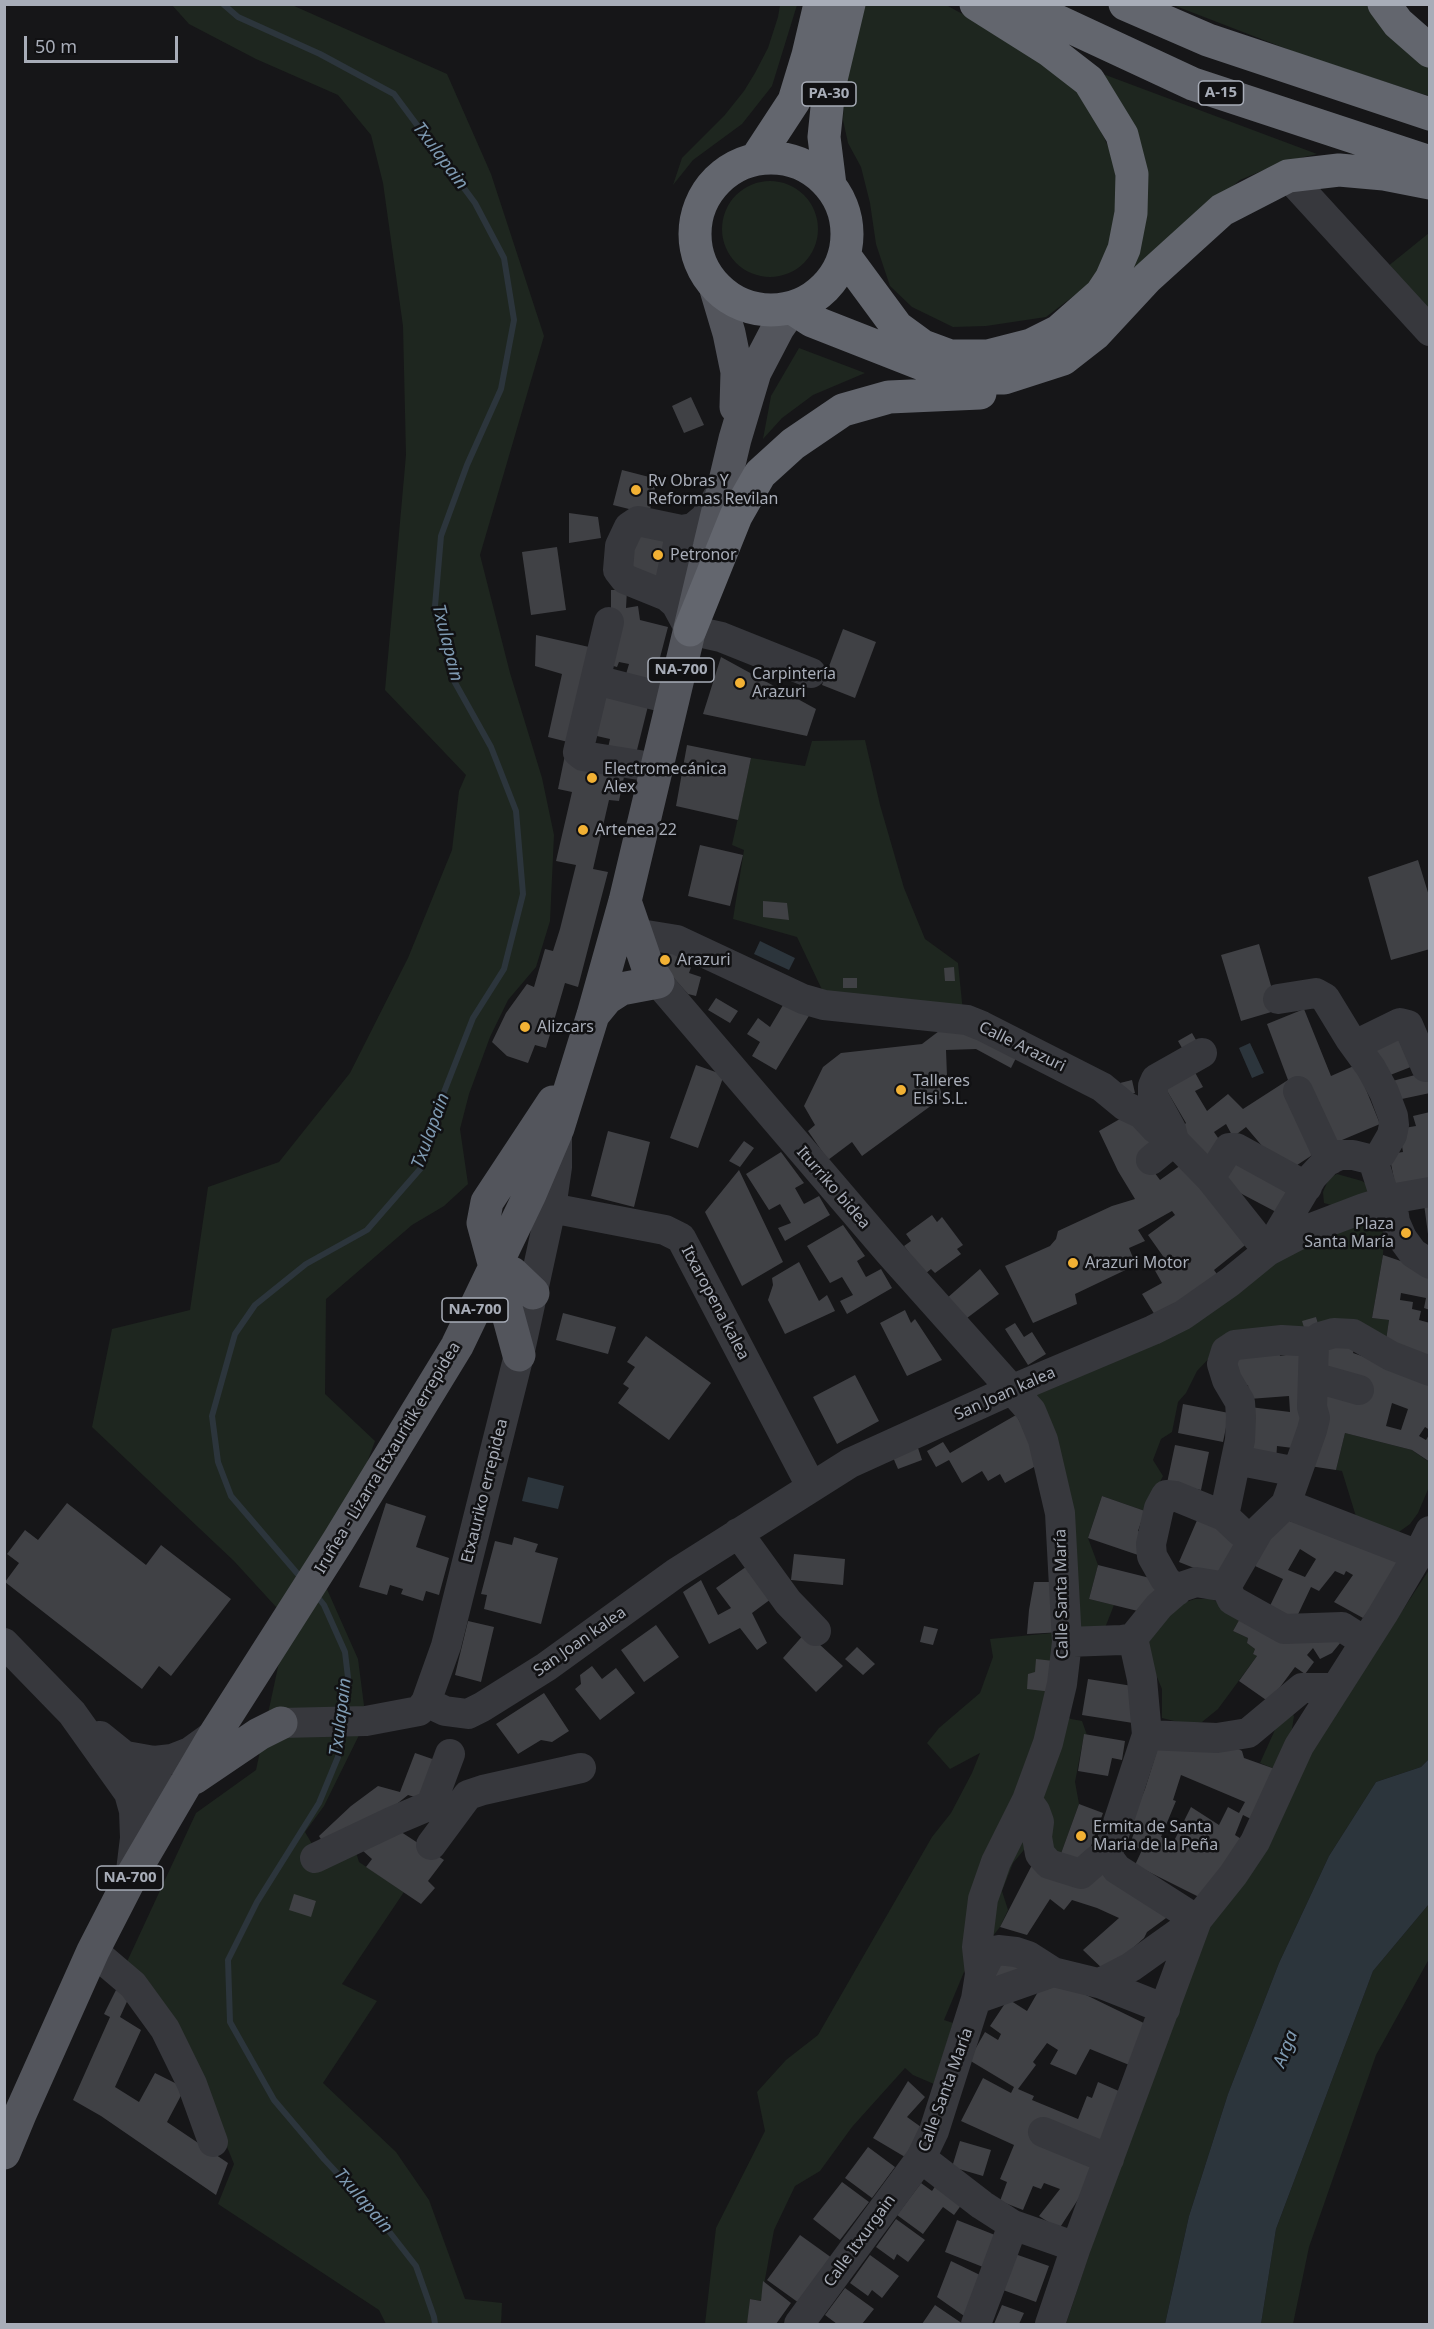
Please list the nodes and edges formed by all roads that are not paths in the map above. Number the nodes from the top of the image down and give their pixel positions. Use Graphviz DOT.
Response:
graph roads {
  1 [pos="820,4"];
  2 [pos="849,4"];
  3 [pos="976,4"];
  4 [pos="1021,4"];
  5 [pos="1125,4"];
  6 [pos="1384,4"];
  7 [pos="1430,51"];
  8 [pos="1430,114"];
  9 [pos="756,159"];
  10 [pos="1430,162"];
  11 [pos="1288,176"];
  12 [pos="1430,183"];
  13 [pos="830,184"];
  14 [pos="844,255"];
  15 [pos="715,286"];
  16 [pos="792,308"];
  17 [pos="1430,331"];
  18 [pos="1064,359"];
  19 [pos="735,439"];
  20 [pos="724,487"];
  21 [pos="681,530"];
  22 [pos="667,596"];
  23 [pos="609,622"];
  24 [pos="690,630"];
  25 [pos="811,673"];
  26 [pos="596,680"];
  27 [pos="674,700"];
  28 [pos="658,768"];
  29 [pos="625,901"];
  30 [pos="634,933"];
  31 [pos="608,961"];
  32 [pos="652,974"];
  33 [pos="1278,999"];
  34 [pos="593,1015"];
  35 [pos="1355,1045"];
  36 [pos="1202,1053"];
  37 [pos="579,1062"];
  38 [pos="1428,1068"];
  39 [pos="1379,1083"];
  40 [pos="1299,1091"];
  41 [pos="558,1128"];
  42 [pos="1174,1141"];
  43 [pos="1151,1160"];
  44 [pos="1330,1160"];
  45 [pos="1373,1160"];
  46 [pos="1210,1178"];
  47 [pos="1307,1187"];
  48 [pos="1430,1192"];
  49 [pos="1391,1199"];
  50 [pos="551,1208"];
  51 [pos="1268,1251"];
  52 [pos="1430,1264"];
  53 [pos="496,1267"];
  54 [pos="533,1293"];
  55 [pos="1314,1342"];
  56 [pos="457,1346"];
  57 [pos="519,1355"];
  58 [pos="1430,1371"];
  59 [pos="1312,1377"];
  60 [pos="1013,1389"];
  61 [pos="1359,1390"];
  62 [pos="1236,1460"];
  63 [pos="1297,1472"];
  64 [pos="811,1486"];
  65 [pos="1286,1504"];
  66 [pos="1224,1516"];
  67 [pos="738,1533"];
  68 [pos="1253,1539"];
  69 [pos="1426,1545"];
  70 [pos="1226,1587"];
  71 [pos="1177,1591"];
  72 [pos="816,1631"];
  73 [pos="1133,1638"];
  74 [pos="1364,1641"];
  75 [pos="1067,1642"];
  76 [pos="4,1643"];
  77 [pos="1336,1688"];
  78 [pos="436,1707"];
  79 [pos="72,1713"];
  80 [pos="224,1721"];
  81 [pos="289,1722"];
  82 [pos="1147,1735"];
  83 [pos="450,1754"];
  84 [pos="126,1756"];
  85 [pos="581,1768"];
  86 [pos="129,1793"];
  87 [pos="180,1794"];
  88 [pos="468,1795"];
  89 [pos="1027,1800"];
  90 [pos="431,1805"];
  91 [pos="431,1845"];
  92 [pos="1107,1857"];
  93 [pos="315,1858"];
  94 [pos="130,1879"];
  95 [pos="1197,1920"];
  96 [pos="93,1951"];
  97 [pos="1053,1972"];
  98 [pos="1100,1983"];
  99 [pos="978,1987"];
  100 [pos="1165,2009"];
  101 [pos="1043,2132"];
  102 [pos="213,2142"];
  103 [pos="4,2153"];
  104 [pos="921,2158"];
  105 [pos="1109,2159"];
  106 [pos="1013,2225"];
  107 [pos="1076,2247"];
  108 [pos="799,2325"];
  109 [pos="976,2325"];
  110 [pos="1050,2325"];
  1 -- 9 [label="highway, PA-30"];
  2 -- 13 [label="highway, PA-30"];
  3 -- 14 [label="highway"];
  4 -- 10 [label="highway, A-15"];
  5 -- 8 [label="highway"];
  6 -- 7 [label="highway"];
  9 -- 13 [label="highway, PA-30"];
  9 -- 15 [label="highway, PA-30"];
  11 -- 12 [label="highway"];
  11 -- 17 [label="street"];
  11 -- 18 [label="highway"];
  13 -- 14 [label="highway, PA-30"];
  14 -- 16 [label="highway, PA-30"];
  15 -- 16 [label="highway, PA-30"];
  15 -- 19 [label="main road, Iruñea - Lizarra Etxauritik errepidea / NA-700"];
  16 -- 18 [label="highway"];
  16 -- 19 [label="main road, Iruñea - Lizarra Etxauritik errepidea / NA-700"];
  18 -- 24 [label="highway"];
  19 -- 20 [label="main road, Iruñea - Lizarra Etxauritik errepidea / NA-700"];
  20 -- 21 [label="street"];
  20 -- 24 [label="main road, Iruñea - Lizarra Etxauritik errepidea / NA-700"];
  21 -- 22 [label="street"];
  21 -- 22 [label="street"];
  22 -- 24 [label="street"];
  23 -- 26 [label="street"];
  24 -- 25 [label="street"];
  24 -- 27 [label="main road, Iruñea - Lizarra Etxauritik errepidea / NA-700"];
  26 -- 27 [label="street"];
  26 -- 28 [label="street"];
  27 -- 28 [label="main road, Iruñea - Lizarra Etxauritik errepidea / NA-700"];
  28 -- 29 [label="main road, Iruñea - Lizarra Etxauritik errepidea / NA-700"];
  29 -- 30 [label="main road"];
  29 -- 31 [label="main road, Iruñea - Lizarra Etxauritik errepidea / NA-700"];
  30 -- 32 [label="main road"];
  30 -- 42 [label="street, Calle Arazuri"];
  31 -- 32 [label="main road"];
  31 -- 34 [label="main road, Iruñea - Lizarra Etxauritik errepidea / NA-700"];
  32 -- 34 [label="main road"];
  32 -- 60 [label="street, Iturriko bidea"];
  33 -- 35 [label="street"];
  34 -- 37 [label="main road, Iruñea - Lizarra Etxauritik errepidea / NA-700"];
  35 -- 38 [label="street"];
  35 -- 39 [label="street"];
  36 -- 42 [label="street"];
  37 -- 41 [label="main road, Iruñea - Lizarra Etxauritik errepidea / NA-700"];
  37 -- 53 [label="main road"];
  38 -- 39 [label="street"];
  39 -- 45 [label="street"];
  40 -- 44 [label="street"];
  41 -- 50 [label="street, Etxauriko errepidea"];
  41 -- 53 [label="main road, Iruñea - Lizarra Etxauritik errepidea / NA-700"];
  42 -- 43 [label="street"];
  42 -- 46 [label="street"];
  44 -- 45 [label="street"];
  44 -- 47 [label="street, San Joan kalea"];
  45 -- 49 [label="street"];
  46 -- 47 [label="street"];
  46 -- 51 [label="street"];
  47 -- 51 [label="street, San Joan kalea"];
  48 -- 49 [label="street, San Joan kalea"];
  49 -- 51 [label="street, San Joan kalea"];
  49 -- 52 [label="street"];
  50 -- 54 [label="street, Etxauriko errepidea"];
  50 -- 64 [label="street, Itxaropena kalea"];
  51 -- 60 [label="street, San Joan kalea"];
  53 -- 54 [label="main road"];
  53 -- 56 [label="main road, Iruñea - Lizarra Etxauritik errepidea / NA-700"];
  53 -- 57 [label="main road"];
  54 -- 57 [label="street, Etxauriko errepidea"];
  55 -- 58 [label="street"];
  55 -- 59 [label="street"];
  55 -- 62 [label="street"];
  56 -- 57 [label="main road"];
  56 -- 80 [label="main road, Iruñea - Lizarra Etxauritik errepidea / NA-700"];
  57 -- 78 [label="street, Etxauriko errepidea"];
  59 -- 61 [label="street"];
  59 -- 63 [label="street"];
  60 -- 64 [label="street, San Joan kalea"];
  60 -- 75 [label="street, Calle Santa María"];
  62 -- 63 [label="street"];
  62 -- 66 [label="street"];
  63 -- 65 [label="street"];
  64 -- 67 [label="street, San Joan kalea"];
  65 -- 68 [label="street"];
  65 -- 69 [label="street"];
  66 -- 68 [label="street"];
  66 -- 71 [label="street"];
  67 -- 72 [label="street"];
  67 -- 78 [label="street, San Joan kalea"];
  68 -- 70 [label="street"];
  69 -- 74 [label="street"];
  70 -- 71 [label="street"];
  70 -- 74 [label="street"];
  71 -- 73 [label="street"];
  73 -- 75 [label="street"];
  73 -- 82 [label="street"];
  74 -- 77 [label="street"];
  75 -- 89 [label="street, Calle Santa María"];
  76 -- 79 [label="street"];
  77 -- 82 [label="street"];
  77 -- 95 [label="street"];
  78 -- 81 [label="street"];
  78 -- 83 [label="street"];
  79 -- 84 [label="street"];
  79 -- 86 [label="street"];
  80 -- 81 [label="main road"];
  80 -- 84 [label="street"];
  80 -- 87 [label="main road, Iruñea - Lizarra Etxauritik errepidea / NA-700"];
  81 -- 87 [label="main road"];
  82 -- 92 [label="street"];
  83 -- 88 [label="street"];
  83 -- 90 [label="street"];
  84 -- 87 [label="street"];
  85 -- 88 [label="street"];
  86 -- 87 [label="street"];
  86 -- 94 [label="street"];
  87 -- 94 [label="main road, Iruñea - Lizarra Etxauritik errepidea / NA-700"];
  88 -- 90 [label="street"];
  88 -- 91 [label="street"];
  89 -- 92 [label="street"];
  89 -- 99 [label="street, Calle Santa María"];
  90 -- 93 [label="street"];
  92 -- 95 [label="street"];
  94 -- 96 [label="main road, Iruñea - Lizarra Etxauritik errepidea / NA-700"];
  95 -- 98 [label="street"];
  95 -- 100 [label="street"];
  96 -- 102 [label="street"];
  96 -- 103 [label="main road, Iruñea - Lizarra Etxauritik errepidea / NA-700"];
  97 -- 98 [label="street, Calle Santa María"];
  97 -- 99 [label="street"];
  97 -- 99 [label="street, Calle Santa María"];
  98 -- 100 [label="street, Calle Santa María"];
  99 -- 104 [label="street, Calle Santa María"];
  100 -- 105 [label="street"];
  101 -- 105 [label="street"];
  104 -- 106 [label="street, Calle Santa María"];
  104 -- 108 [label="street, Calle Itxurgain"];
  105 -- 107 [label="street"];
  106 -- 107 [label="street, Calle Santa María"];
  106 -- 109 [label="street"];
  107 -- 110 [label="street"];
}
